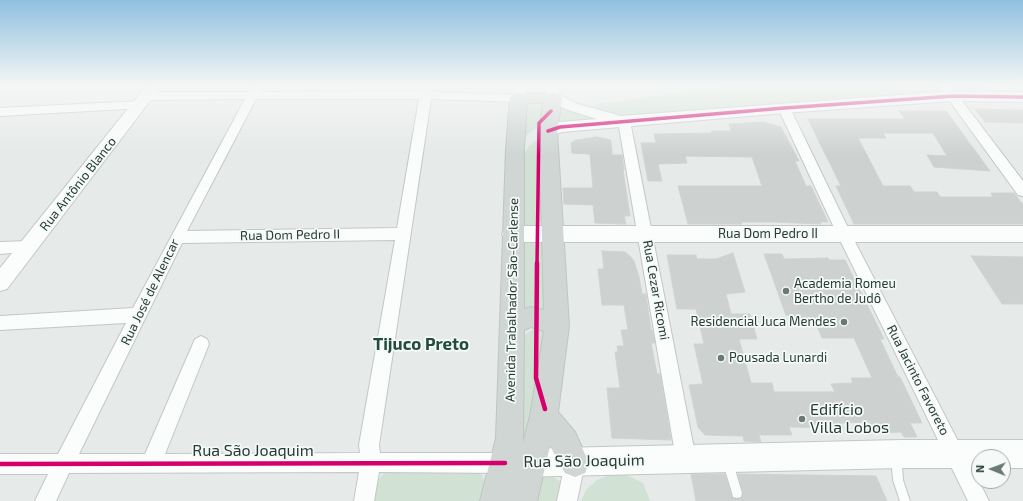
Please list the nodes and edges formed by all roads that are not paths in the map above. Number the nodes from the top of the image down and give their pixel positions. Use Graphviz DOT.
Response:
graph roads {
  1 [pos="31,108"];
  2 [pos="137,108"];
  3 [pos="245,108"];
  4 [pos="423,108"];
  5 [pos="518,108"];
  6 [pos="550,108"];
  7 [pos="578,108"];
  8 [pos="779,108"];
  9 [pos="784,108"];
  10 [pos="961,108"];
  11 [pos="0,112"];
  12 [pos="624,121"];
  13 [pos="548,131"];
  14 [pos="515,149"];
  15 [pos="1023,191"];
  16 [pos="551,233"];
  17 [pos="402,234"];
  18 [pos="513,234"];
  19 [pos="645,234"];
  20 [pos="844,234"];
  21 [pos="1023,234"];
  22 [pos="177,237"];
  23 [pos="29,247"];
  24 [pos="0,248"];
  25 [pos="0,283"];
  26 [pos="139,315"];
  27 [pos="0,323"];
  28 [pos="512,323"];
  29 [pos="556,326"];
  30 [pos="201,344"];
  31 [pos="544,416"];
  32 [pos="901,454"];
  33 [pos="955,454"];
  34 [pos="1023,454"];
  35 [pos="727,457"];
  36 [pos="686,459"];
  37 [pos="372,462"];
  38 [pos="151,463"];
  39 [pos="519,463"];
  40 [pos="576,463"];
  41 [pos="0,464"];
  42 [pos="63,464"];
  43 [pos="736,493"];
  44 [pos="45,501"];
  45 [pos="364,501"];
  46 [pos="494,501"];
  47 [pos="522,501"];
  48 [pos="568,501"];
  49 [pos="905,501"];
  50 [pos="979,501"];
  1 -- 11 [label="street"];
  2 -- 23 [label="street, Rua Antônio Blanco"];
  3 -- 22 [label="street, Rua José de Alencar"];
  4 -- 17 [label="street"];
  5 -- 14 [label="main road, Avenida Trabalhador São-Carlense"];
  6 -- 13 [label="main road, Avenida Trabalhador São-Carlense"];
  7 -- 12 [label="street"];
  8 -- 12 [label="street"];
  9 -- 20 [label="street, Rua Jacinto Favoreto"];
  10 -- 15 [label="street"];
  12 -- 13 [label="street"];
  12 -- 19 [label="street, Rua Cezar Ricomi"];
  13 -- 14 [label="main road"];
  13 -- 16 [label="main road, Avenida Trabalhador São-Carlense"];
  14 -- 18 [label="main road, Avenida Trabalhador São-Carlense"];
  16 -- 18 [label="main road, Rua Dom Pedro II"];
  16 -- 19 [label="main road, Rua Dom Pedro II"];
  16 -- 29 [label="main road, Avenida Trabalhador São-Carlense"];
  17 -- 22 [label="street, Rua Dom Pedro II"];
  17 -- 37 [label="street"];
  18 -- 28 [label="main road, Avenida Trabalhador São-Carlense"];
  19 -- 20 [label="main road, Rua Dom Pedro II"];
  19 -- 36 [label="street, Rua Cezar Ricomi"];
  20 -- 21 [label="main road, Rua Dom Pedro II"];
  20 -- 33 [label="street, Rua Jacinto Favoreto"];
  22 -- 26 [label="street, Rua José de Alencar"];
  23 -- 24 [label="street"];
  23 -- 25 [label="street, Rua Antônio Blanco"];
  26 -- 27 [label="street"];
  26 -- 42 [label="street, Rua José de Alencar"];
  28 -- 29 [label="main road"];
  28 -- 39 [label="main road, Avenida Trabalhador São-Carlense"];
  29 -- 31 [label="main road, Avenida Trabalhador São-Carlense"];
  30 -- 38 [label="street"];
  31 -- 39 [label="main road, Avenida Trabalhador São-Carlense"];
  31 -- 40 [label="main road"];
  32 -- 33 [label="main road, Rua São Joaquim"];
  32 -- 35 [label="main road, Rua São Joaquim"];
  32 -- 49 [label="lane"];
  33 -- 34 [label="main road, Rua São Joaquim"];
  33 -- 50 [label="street, Rua Jacinto Favoreto"];
  35 -- 36 [label="main road, Rua São Joaquim"];
  35 -- 43 [label="lane"];
  36 -- 40 [label="main road, Rua São Joaquim"];
  37 -- 38 [label="street, Rua São Joaquim"];
  37 -- 39 [label="street, Rua São Joaquim"];
  37 -- 45 [label="street"];
  38 -- 42 [label="street, Rua São Joaquim"];
  39 -- 40 [label="main road, Rua São Joaquim"];
  39 -- 46 [label="main road, Avenida Trabalhador São-Carlense"];
  39 -- 47 [label="main road, Avenida Trabalhador São-Carlense"];
  40 -- 48 [label="street"];
  41 -- 42 [label="street, Rua São Joaquim"];
  42 -- 44 [label="street, Rua José de Alencar"];
}
